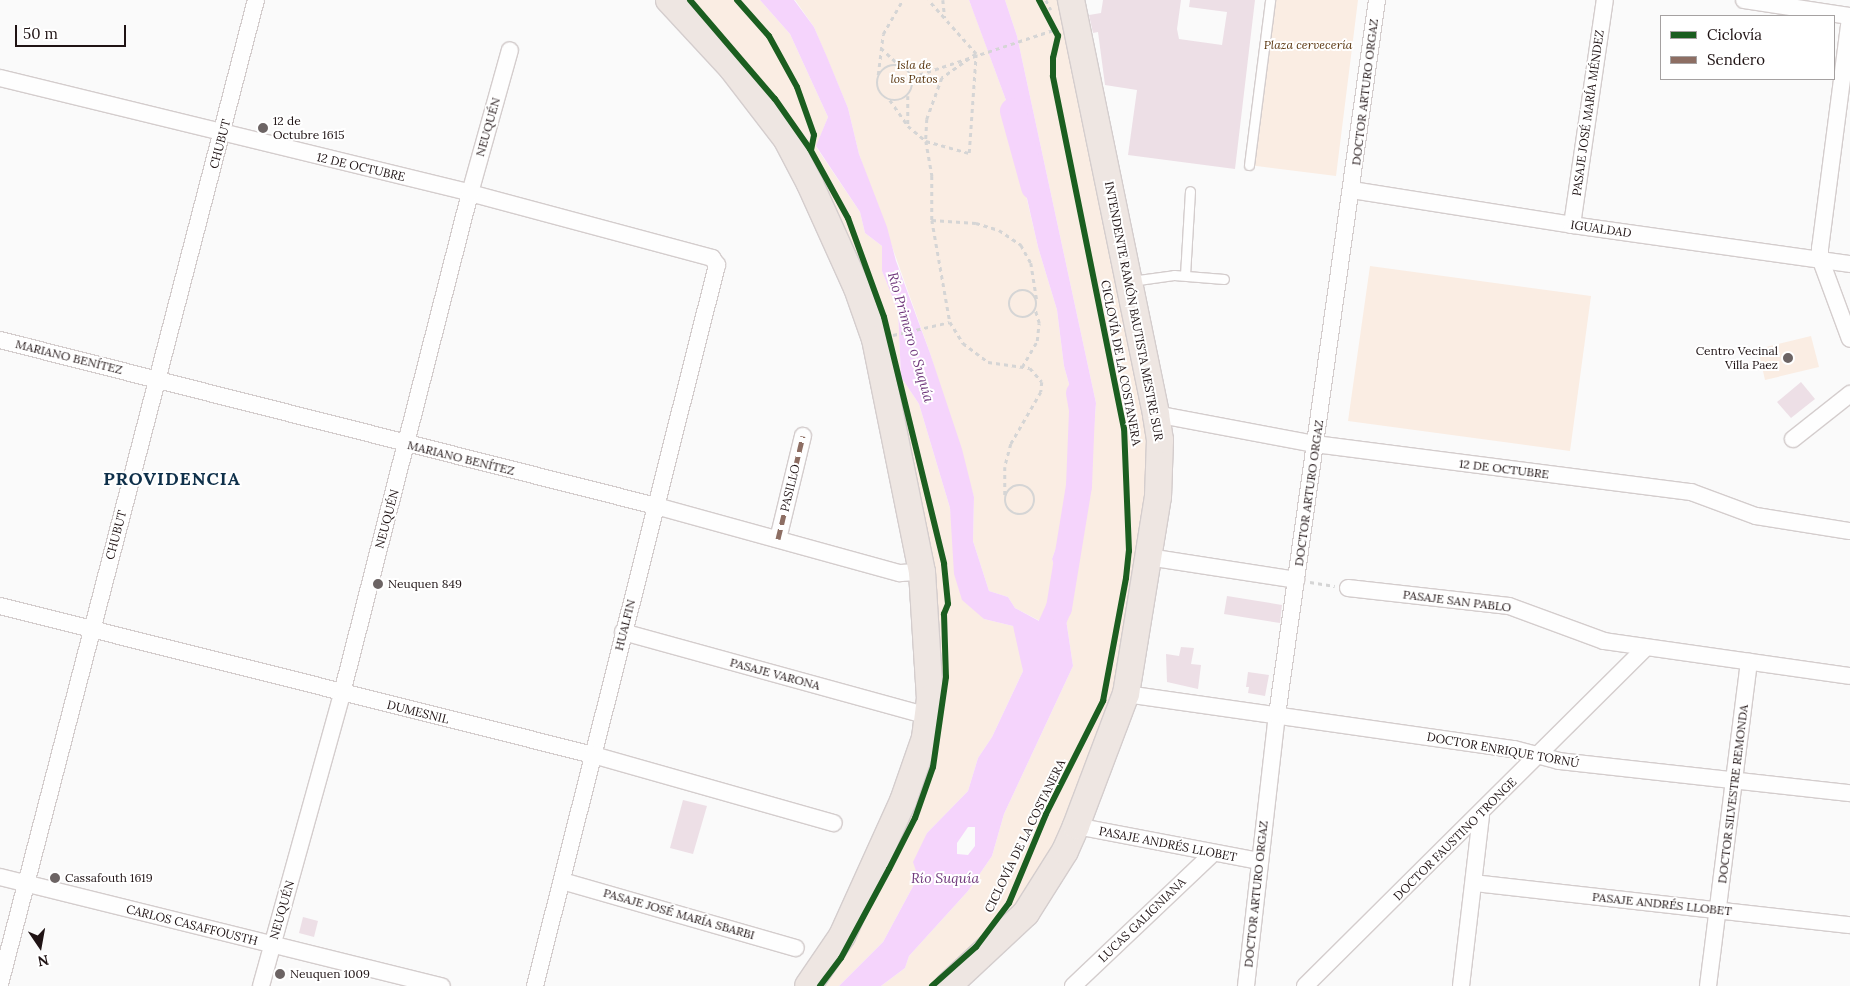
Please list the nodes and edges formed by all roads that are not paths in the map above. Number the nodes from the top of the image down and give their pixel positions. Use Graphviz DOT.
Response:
graph roads {
  1 [pos="256,0"];
  2 [pos="669,0"];
  3 [pos="1270,0"];
  4 [pos="1377,0"];
  5 [pos="1605,0"];
  6 [pos="1744,0"];
  7 [pos="1058,10"];
  8 [pos="1850,17"];
  9 [pos="510,50"];
  10 [pos="0,78"];
  11 [pos="222,134"];
  12 [pos="1249,164"];
  13 [pos="1352,190"];
  14 [pos="1190,191"];
  15 [pos="470,193"];
  16 [pos="1572,225"];
  17 [pos="1820,258"];
  18 [pos="1850,264"];
  19 [pos="717,265"];
  20 [pos="1185,275"];
  21 [pos="1224,279"];
  22 [pos="1131,281"];
  23 [pos="1850,338"];
  24 [pos="0,340"];
  25 [pos="157,380"];
  26 [pos="1850,394"];
  27 [pos="1156,414"];
  28 [pos="803,436"];
  29 [pos="1793,439"];
  30 [pos="1315,444"];
  31 [pos="406,445"];
  32 [pos="656,506"];
  33 [pos="1850,531"];
  34 [pos="778,539"];
  35 [pos="1148,557"];
  36 [pos="922,572"];
  37 [pos="1296,580"];
  38 [pos="1348,588"];
  39 [pos="0,606"];
  40 [pos="92,630"];
  41 [pos="623,632"];
  42 [pos="1645,648"];
  43 [pos="1749,662"];
  44 [pos="1850,676"];
  45 [pos="342,693"];
  46 [pos="1126,694"];
  47 [pos="1277,715"];
  48 [pos="928,716"];
  49 [pos="592,755"];
  50 [pos="1538,756"];
  51 [pos="1735,781"];
  52 [pos="1850,793"];
  53 [pos="1480,815"];
  54 [pos="834,824"];
  55 [pos="1076,826"];
  56 [pos="1212,854"];
  57 [pos="1260,861"];
  58 [pos="0,877"];
  59 [pos="562,881"];
  60 [pos="1474,883"];
  61 [pos="26,884"];
  62 [pos="1718,910"];
  63 [pos="1850,925"];
  64 [pos="272,945"];
  65 [pos="796,948"];
  66 [pos="0,984"];
  67 [pos="261,986"];
  68 [pos="442,986"];
  69 [pos="535,986"];
  70 [pos="808,986"];
  71 [pos="948,986"];
  72 [pos="1073,986"];
  73 [pos="1246,986"];
  74 [pos="1305,986"];
  75 [pos="1461,986"];
  76 [pos="1708,986"];
  1 -- 11 [label="street, CHUBUT"];
  2 -- 36 [label="main road"];
  3 -- 12 [label="lane"];
  4 -- 13 [label="street, DOCTOR ARTURO ORGAZ"];
  5 -- 16 [label="street, PASAJE JOSÉ MARÍA MÉNDEZ"];
  6 -- 8 [label="street"];
  7 -- 22 [label="main road, INTENDENTE RAMÓN BAUTISTA MESTRE SUR"];
  8 -- 17 [label="street"];
  9 -- 15 [label="street, NEUQUÉN"];
  10 -- 11 [label="street, 12 DE OCTUBRE"];
  11 -- 15 [label="street, 12 DE OCTUBRE"];
  11 -- 25 [label="street, CHUBUT"];
  13 -- 16 [label="street, IGUALDAD"];
  13 -- 30 [label="street, DOCTOR ARTURO ORGAZ"];
  14 -- 20 [label="lane"];
  15 -- 19 [label="street, 12 DE OCTUBRE"];
  15 -- 31 [label="street, NEUQUÉN"];
  16 -- 17 [label="street, IGUALDAD"];
  17 -- 18 [label="street, IGUALDAD"];
  17 -- 23 [label="street"];
  19 -- 32 [label="street, HUALFIN"];
  20 -- 21 [label="lane"];
  20 -- 22 [label="lane"];
  22 -- 27 [label="main road, INTENDENTE RAMÓN BAUTISTA MESTRE SUR"];
  24 -- 25 [label="street, MARIANO BENÍTEZ"];
  25 -- 31 [label="street, MARIANO BENÍTEZ"];
  25 -- 40 [label="street, CHUBUT"];
  26 -- 29 [label="street"];
  27 -- 30 [label="street, 12 DE OCTUBRE"];
  27 -- 35 [label="main road, INTENDENTE RAMÓN BAUTISTA MESTRE SUR"];
  28 -- 34 [label="street, PASILLO"];
  30 -- 33 [label="street, 12 DE OCTUBRE"];
  30 -- 37 [label="street, DOCTOR ARTURO ORGAZ"];
  31 -- 32 [label="street, MARIANO BENÍTEZ"];
  31 -- 45 [label="street, NEUQUÉN"];
  32 -- 34 [label="street, MARIANO BENÍTEZ"];
  32 -- 41 [label="street, HUALFIN"];
  34 -- 36 [label="street, MARIANO BENÍTEZ"];
  35 -- 37 [label="street"];
  35 -- 46 [label="main road, INTENDENTE RAMÓN BAUTISTA MESTRE SUR"];
  36 -- 48 [label="main road"];
  37 -- 47 [label="street, DOCTOR ARTURO ORGAZ"];
  38 -- 42 [label="street, PASAJE SAN PABLO"];
  39 -- 40 [label="street, DUMESNIL"];
  40 -- 45 [label="street, DUMESNIL"];
  40 -- 61 [label="street, CHUBUT"];
  41 -- 48 [label="street, PASAJE VARONA"];
  41 -- 49 [label="street, HUALFIN"];
  42 -- 43 [label="street, PASAJE SAN PABLO"];
  42 -- 50 [label="street, DOCTOR FAUSTINO TRONGE"];
  43 -- 44 [label="street, PASAJE SAN PABLO"];
  43 -- 51 [label="street, DOCTOR SILVESTRE REMONDA"];
  45 -- 49 [label="street, DUMESNIL"];
  45 -- 64 [label="street, NEUQUÉN"];
  46 -- 47 [label="street, DOCTOR ENRIQUE TORNÚ"];
  46 -- 55 [label="main road, INTENDENTE RAMÓN BAUTISTA MESTRE SUR"];
  47 -- 50 [label="street, DOCTOR ENRIQUE TORNÚ"];
  47 -- 57 [label="street, DOCTOR ARTURO ORGAZ"];
  48 -- 70 [label="main road"];
  49 -- 54 [label="street, DUMESNIL"];
  49 -- 59 [label="street, HUALFIN"];
  50 -- 51 [label="street, DOCTOR ENRIQUE TORNÚ"];
  50 -- 53 [label="street, DOCTOR FAUSTINO TRONGE"];
  51 -- 52 [label="street, DOCTOR ENRIQUE TORNÚ"];
  51 -- 62 [label="street, DOCTOR SILVESTRE REMONDA"];
  53 -- 60 [label="street"];
  53 -- 74 [label="street, DOCTOR FAUSTINO TRONGE"];
  55 -- 56 [label="street, PASAJE ANDRÉS LLOBET"];
  55 -- 71 [label="main road, INTENDENTE RAMÓN BAUTISTA MESTRE SUR"];
  56 -- 57 [label="street, PASAJE ANDRÉS LLOBET"];
  56 -- 72 [label="street, LUCAS GALIGNIANA"];
  57 -- 73 [label="street, DOCTOR ARTURO ORGAZ"];
  58 -- 61 [label="street, CARLOS CASAFFOUSTH"];
  59 -- 65 [label="street, PASAJE JOSÉ MARÍA SBARBI"];
  59 -- 69 [label="street, HUALFIN"];
  60 -- 62 [label="street, PASAJE ANDRÉS LLOBET"];
  60 -- 75 [label="street"];
  61 -- 64 [label="street, CARLOS CASAFFOUSTH"];
  61 -- 66 [label="street, CHUBUT"];
  62 -- 63 [label="street, PASAJE ANDRÉS LLOBET"];
  62 -- 76 [label="street, DOCTOR SILVESTRE REMONDA"];
  64 -- 67 [label="street, NEUQUÉN"];
  64 -- 68 [label="street, CARLOS CASAFFOUSTH"];
}
